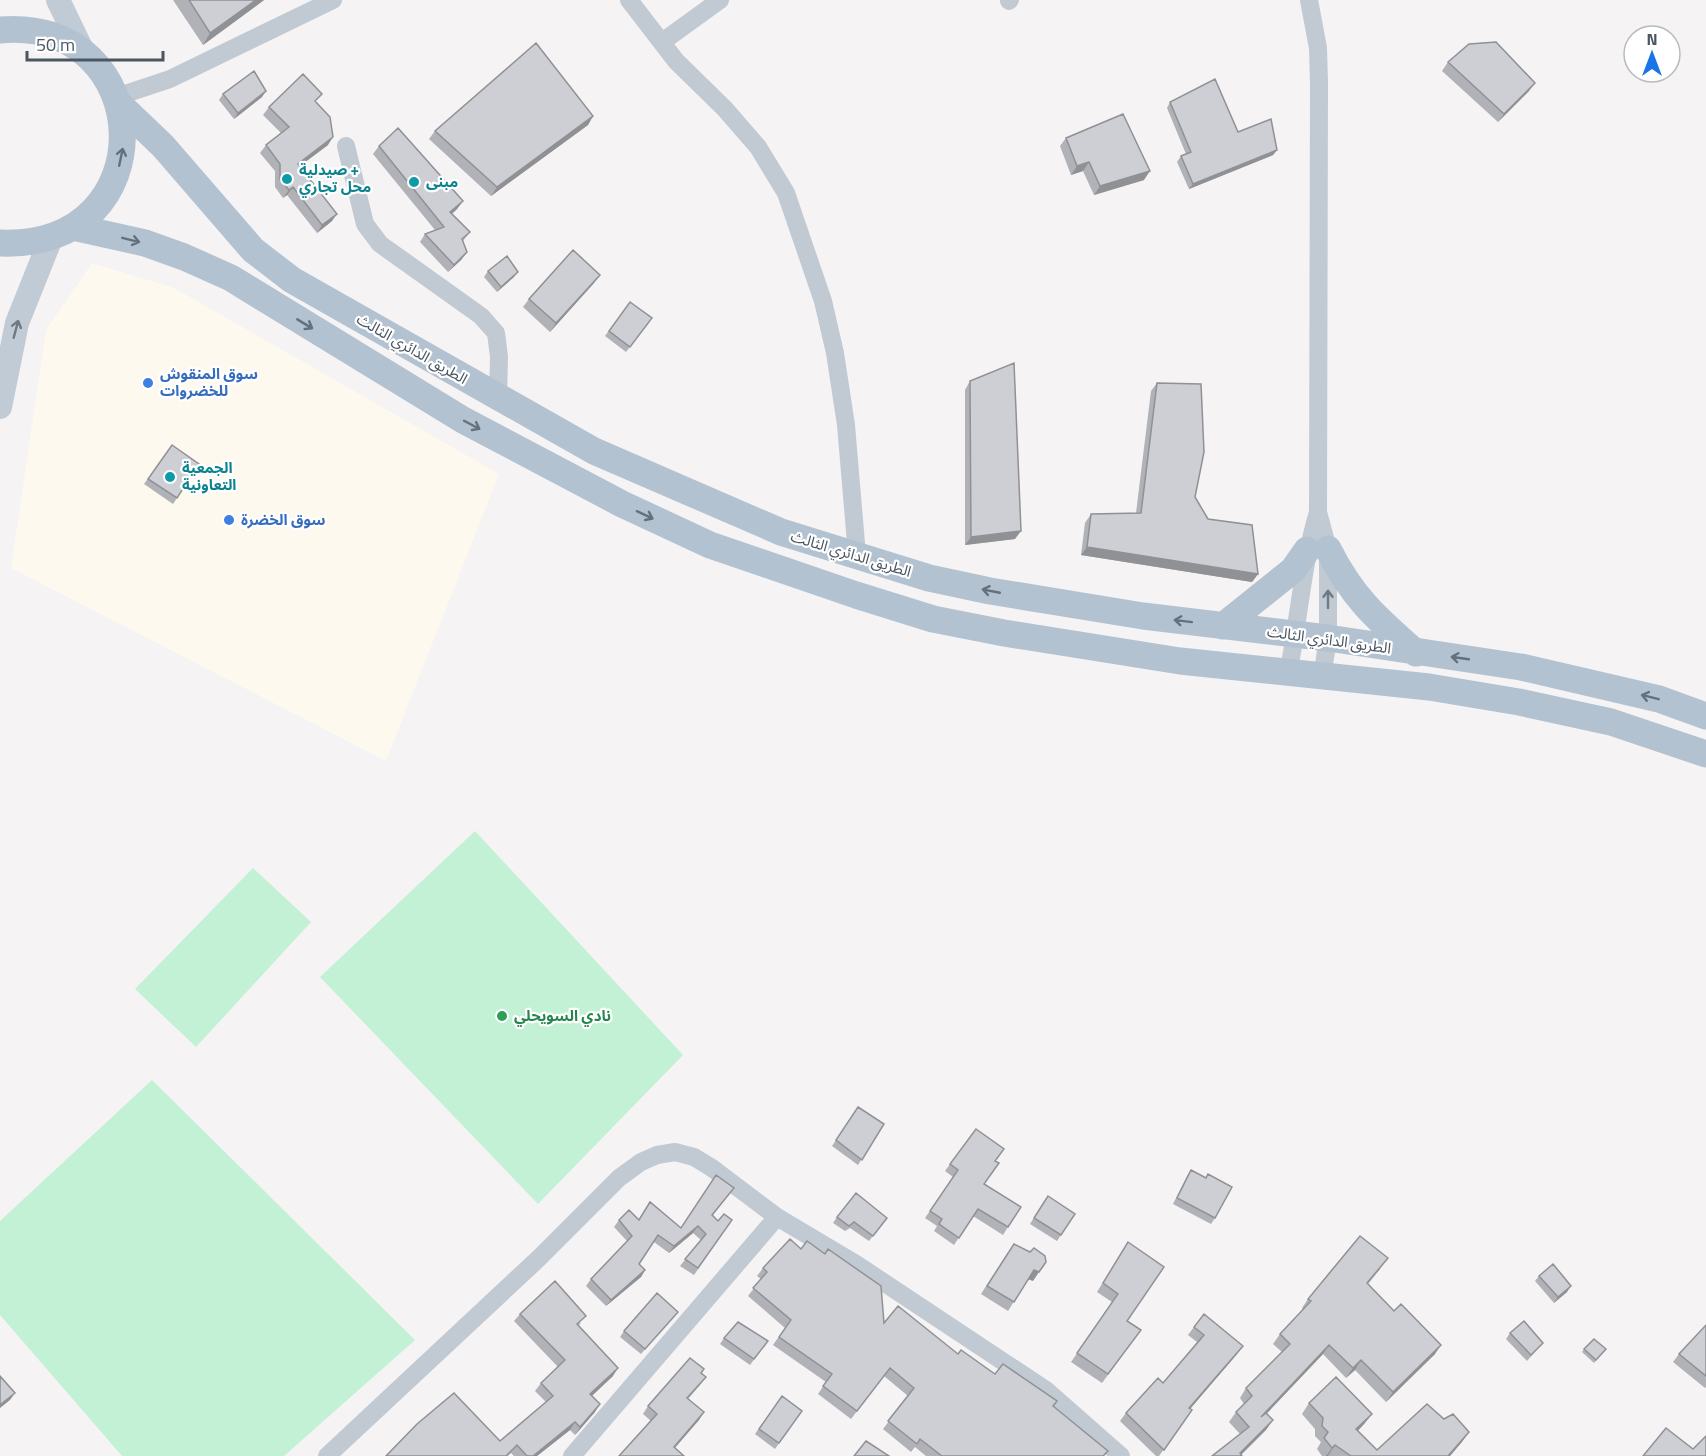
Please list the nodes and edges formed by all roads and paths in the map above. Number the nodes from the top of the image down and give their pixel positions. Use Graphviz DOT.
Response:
graph roads {
  1 [pos="58,0"];
  2 [pos="333,0"];
  3 [pos="629,0"];
  4 [pos="720,0"];
  5 [pos="1309,0"];
  6 [pos="0,30"];
  7 [pos="662,42"];
  8 [pos="83,52"];
  9 [pos="117,101"];
  10 [pos="346,146"];
  11 [pos="62,233"];
  12 [pos="0,243"];
  13 [pos="498,398"];
  14 [pos="0,406"];
  15 [pos="1318,549"];
  16 [pos="857,555"];
  17 [pos="1224,626"];
  18 [pos="1296,634"];
  19 [pos="1328,638"];
  20 [pos="1416,653"];
  21 [pos="1288,674"];
  22 [pos="1322,678"];
  23 [pos="1706,716"];
  24 [pos="1706,754"];
  25 [pos="777,1217"];
  26 [pos="327,1456"];
  27 [pos="572,1456"];
  28 [pos="1121,1456"];
  1 -- 8 [label="street"];
  2 -- 9 [label="street"];
  3 -- 7 [label="street"];
  4 -- 7 [label="street"];
  5 -- 15 [label="street"];
  6 -- 8 [label="main road"];
  7 -- 16 [label="street"];
  8 -- 9 [label="main road"];
  11 -- 9 [label="main road, one-way"];
  9 -- 13 [label="main road, الطريق الدائري الثالث"];
  10 -- 13 [label="street"];
  11 -- 12 [label="main road"];
  14 -- 11 [label="street, one-way"];
  11 -- 21 [label="main road, one-way"];
  13 -- 16 [label="main road, الطريق الدائري الثالث"];
  15 -- 17 [label="main road"];
  15 -- 18 [label="street"];
  19 -- 15 [label="street, one-way"];
  15 -- 20 [label="main road"];
  17 -- 16 [label="main road, الطريق الدائري الثالث, one-way"];
  17 -- 18 [label="main road, الطريق الدائري الثالث"];
  18 -- 19 [label="main road, الطريق الدائري الثالث"];
  18 -- 21 [label="street"];
  19 -- 20 [label="main road, الطريق الدائري الثالث"];
  19 -- 22 [label="street"];
  23 -- 20 [label="main road, الطريق الدائري الثالث, one-way"];
  21 -- 22 [label="main road"];
  22 -- 24 [label="main road"];
  25 -- 26 [label="street"];
  25 -- 27 [label="street"];
  25 -- 28 [label="street"];
}
